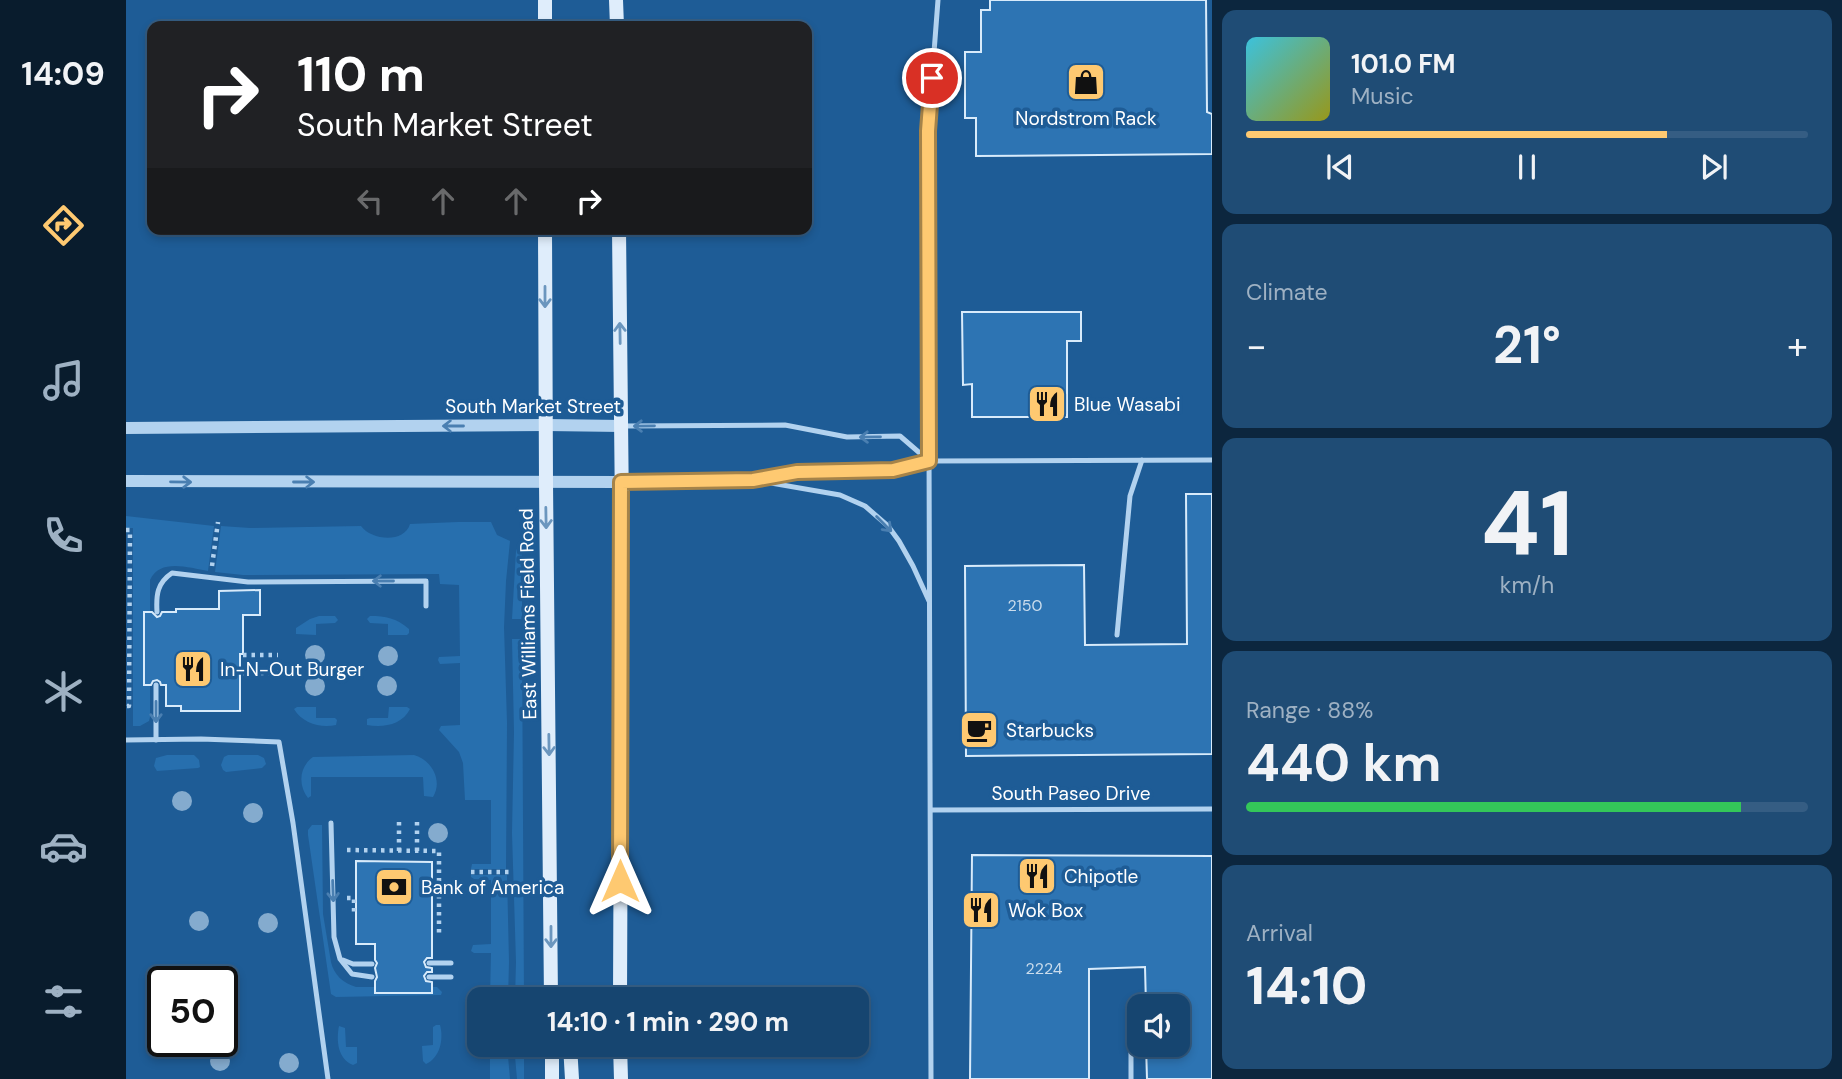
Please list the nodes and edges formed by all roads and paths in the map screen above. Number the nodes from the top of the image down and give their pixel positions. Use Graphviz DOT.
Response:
graph roads {
  1 [pos="545,0"];
  2 [pos="617,0"];
  3 [pos="938,0"];
  4 [pos="545,21"];
  5 [pos="617,21"];
  6 [pos="545,235"];
  7 [pos="619,235"];
  8 [pos="545,425"];
  9 [pos="622,426"];
  10 [pos="126,428"];
  11 [pos="1142,460"];
  12 [pos="1212,460"];
  13 [pos="929,461"];
  14 [pos="753,480"];
  15 [pos="126,481"];
  16 [pos="545,482"];
  17 [pos="621,482"];
  18 [pos="218,522"];
  19 [pos="126,530"];
  20 [pos="212,570"];
  21 [pos="930,604"];
  22 [pos="426,606"];
  23 [pos="157,612"];
  24 [pos="1117,635"];
  25 [pos="243,655"];
  26 [pos="278,655"];
  27 [pos="243,673"];
  28 [pos="278,673"];
  29 [pos="156,685"];
  30 [pos="126,706"];
  31 [pos="126,740"];
  32 [pos="156,740"];
  33 [pos="1212,808"];
  34 [pos="931,810"];
  35 [pos="400,822"];
  36 [pos="417,822"];
  37 [pos="331,823"];
  38 [pos="342,850"];
  39 [pos="400,851"];
  40 [pos="417,851"];
  41 [pos="471,872"];
  42 [pos="510,872"];
  43 [pos="342,898"];
  44 [pos="356,912"];
  45 [pos="439,936"];
  46 [pos="340,959"];
  47 [pos="429,963"];
  48 [pos="451,963"];
  49 [pos="372,964"];
  50 [pos="551,971"];
  51 [pos="372,976"];
  52 [pos="429,977"];
  53 [pos="451,977"];
  54 [pos="551,987"];
  55 [pos="557,987"];
  56 [pos="620,987"];
  57 [pos="552,1057"];
  58 [pos="571,1057"];
  59 [pos="620,1057"];
  60 [pos="1131,1057"];
  61 [pos="328,1079"];
  62 [pos="552,1079"];
  63 [pos="572,1079"];
  64 [pos="621,1079"];
  65 [pos="931,1079"];
  66 [pos="1131,1079"];
  1 -- 4 [label="main road"];
  2 -- 5 [label="main road"];
  3 -- 13 [label="lane"];
  6 -- 8 [label="main road, East Williams Field Road, one-way"];
  9 -- 7 [label="main road, one-way"];
  8 -- 9 [label="street, South Market Street"];
  8 -- 10 [label="street, South Market Street, one-way"];
  8 -- 16 [label="main road, East Williams Field Road"];
  13 -- 9 [label="lane, South Market Street, one-way"];
  9 -- 17 [label="main road"];
  11 -- 12 [label="lane"];
  11 -- 13 [label="lane"];
  11 -- 24 [label="lane"];
  13 -- 14 [label="lane"];
  13 -- 21 [label="lane"];
  14 -- 17 [label="lane"];
  14 -- 21 [label="lane, one-way"];
  15 -- 16 [label="street, one-way"];
  16 -- 17 [label="street"];
  16 -- 50 [label="main road, East Williams Field Road, one-way"];
  17 -- 56 [label="main road"];
  18 -- 20 [label="path"];
  19 -- 30 [label="path"];
  21 -- 34 [label="lane"];
  22 -- 23 [label="lane, one-way"];
  25 -- 26 [label="path"];
  27 -- 28 [label="path"];
  29 -- 32 [label="lane, one-way"];
  31 -- 32 [label="lane"];
  32 -- 61 [label="lane"];
  33 -- 34 [label="lane, South Paseo Drive"];
  34 -- 65 [label="lane"];
  35 -- 39 [label="path"];
  36 -- 40 [label="path"];
  37 -- 46 [label="lane, one-way"];
  38 -- 39 [label="path"];
  39 -- 40 [label="path"];
  40 -- 45 [label="path"];
  41 -- 42 [label="path"];
  43 -- 44 [label="path"];
  46 -- 49 [label="lane"];
  46 -- 51 [label="lane"];
  47 -- 48 [label="lane"];
  50 -- 54 [label="main road, East Williams Field Road"];
  50 -- 55 [label="main road"];
  52 -- 53 [label="lane"];
  57 -- 62 [label="main road"];
  58 -- 63 [label="main road"];
  59 -- 64 [label="main road"];
  60 -- 66 [label="lane"];
}
